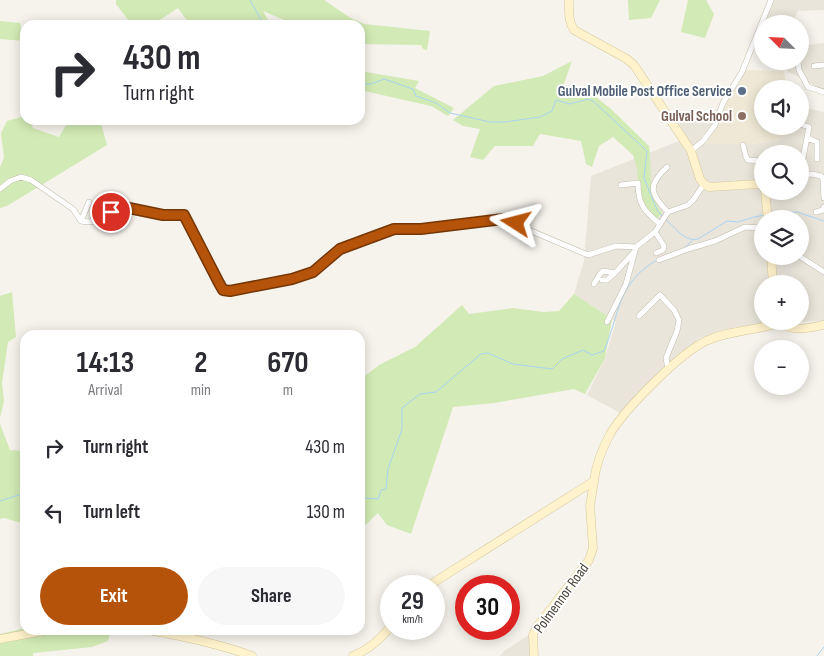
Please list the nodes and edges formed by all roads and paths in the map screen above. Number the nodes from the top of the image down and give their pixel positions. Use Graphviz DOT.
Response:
graph roads {
  1 [pos="569,0"];
  2 [pos="771,0"];
  3 [pos="824,65"];
  4 [pos="814,66"];
  5 [pos="800,70"];
  6 [pos="824,92"];
  7 [pos="808,135"];
  8 [pos="807,138"];
  9 [pos="743,144"];
  10 [pos="805,145"];
  11 [pos="691,151"];
  12 [pos="818,159"];
  13 [pos="754,160"];
  14 [pos="667,167"];
  15 [pos="809,174"];
  16 [pos="704,184"];
  17 [pos="754,184"];
  18 [pos="621,185"];
  19 [pos="0,189"];
  20 [pos="824,198"];
  21 [pos="89,202"];
  22 [pos="824,207"];
  23 [pos="816,212"];
  24 [pos="667,213"];
  25 [pos="81,221"];
  26 [pos="661,222"];
  27 [pos="754,228"];
  28 [pos="654,232"];
  29 [pos="635,249"];
  30 [pos="656,252"];
  31 [pos="659,260"];
  32 [pos="809,262"];
  33 [pos="824,272"];
  34 [pos="615,273"];
  35 [pos="602,280"];
  36 [pos="594,284"];
  37 [pos="639,316"];
  38 [pos="607,322"];
  39 [pos="824,325"];
  40 [pos="809,327"];
  41 [pos="754,330"];
  42 [pos="668,369"];
  43 [pos="594,481"];
  44 [pos="445,575"];
  45 [pos="21,635"];
  46 [pos="173,635"];
  47 [pos="0,639"];
  48 [pos="380,639"];
  49 [pos="252,656"];
  50 [pos="353,656"];
  51 [pos="534,656"];
  1 -- 11 [label="street"];
  2 -- 11 [label="street"];
  3 -- 4 [label="street"];
  5 -- 6 [label="street"];
  7 -- 8 [label="street"];
  8 -- 10 [label="street"];
  8 -- 12 [label="street"];
  9 -- 13 [label="street"];
  11 -- 16 [label="street"];
  14 -- 24 [label="street"];
  15 -- 20 [label="street"];
  16 -- 17 [label="street"];
  16 -- 24 [label="street"];
  18 -- 26 [label="street"];
  19 -- 25 [label="street"];
  21 -- 25 [label="street"];
  22 -- 23 [label="street"];
  24 -- 26 [label="street"];
  25 -- 29 [label="street"];
  26 -- 28 [label="street"];
  27 -- 31 [label="street"];
  28 -- 29 [label="street"];
  28 -- 30 [label="street"];
  29 -- 34 [label="street"];
  29 -- 38 [label="street"];
  32 -- 33 [label="street"];
  34 -- 35 [label="street"];
  34 -- 36 [label="street"];
  37 -- 42 [label="street"];
  39 -- 40 [label="street"];
  41 -- 42 [label="street, Polmennor Road"];
  42 -- 43 [label="street, Polmennor Road"];
  43 -- 44 [label="street"];
  43 -- 51 [label="street, Polmennor Road"];
  45 -- 47 [label="street"];
  46 -- 49 [label="street"];
  48 -- 50 [label="street"];
}
